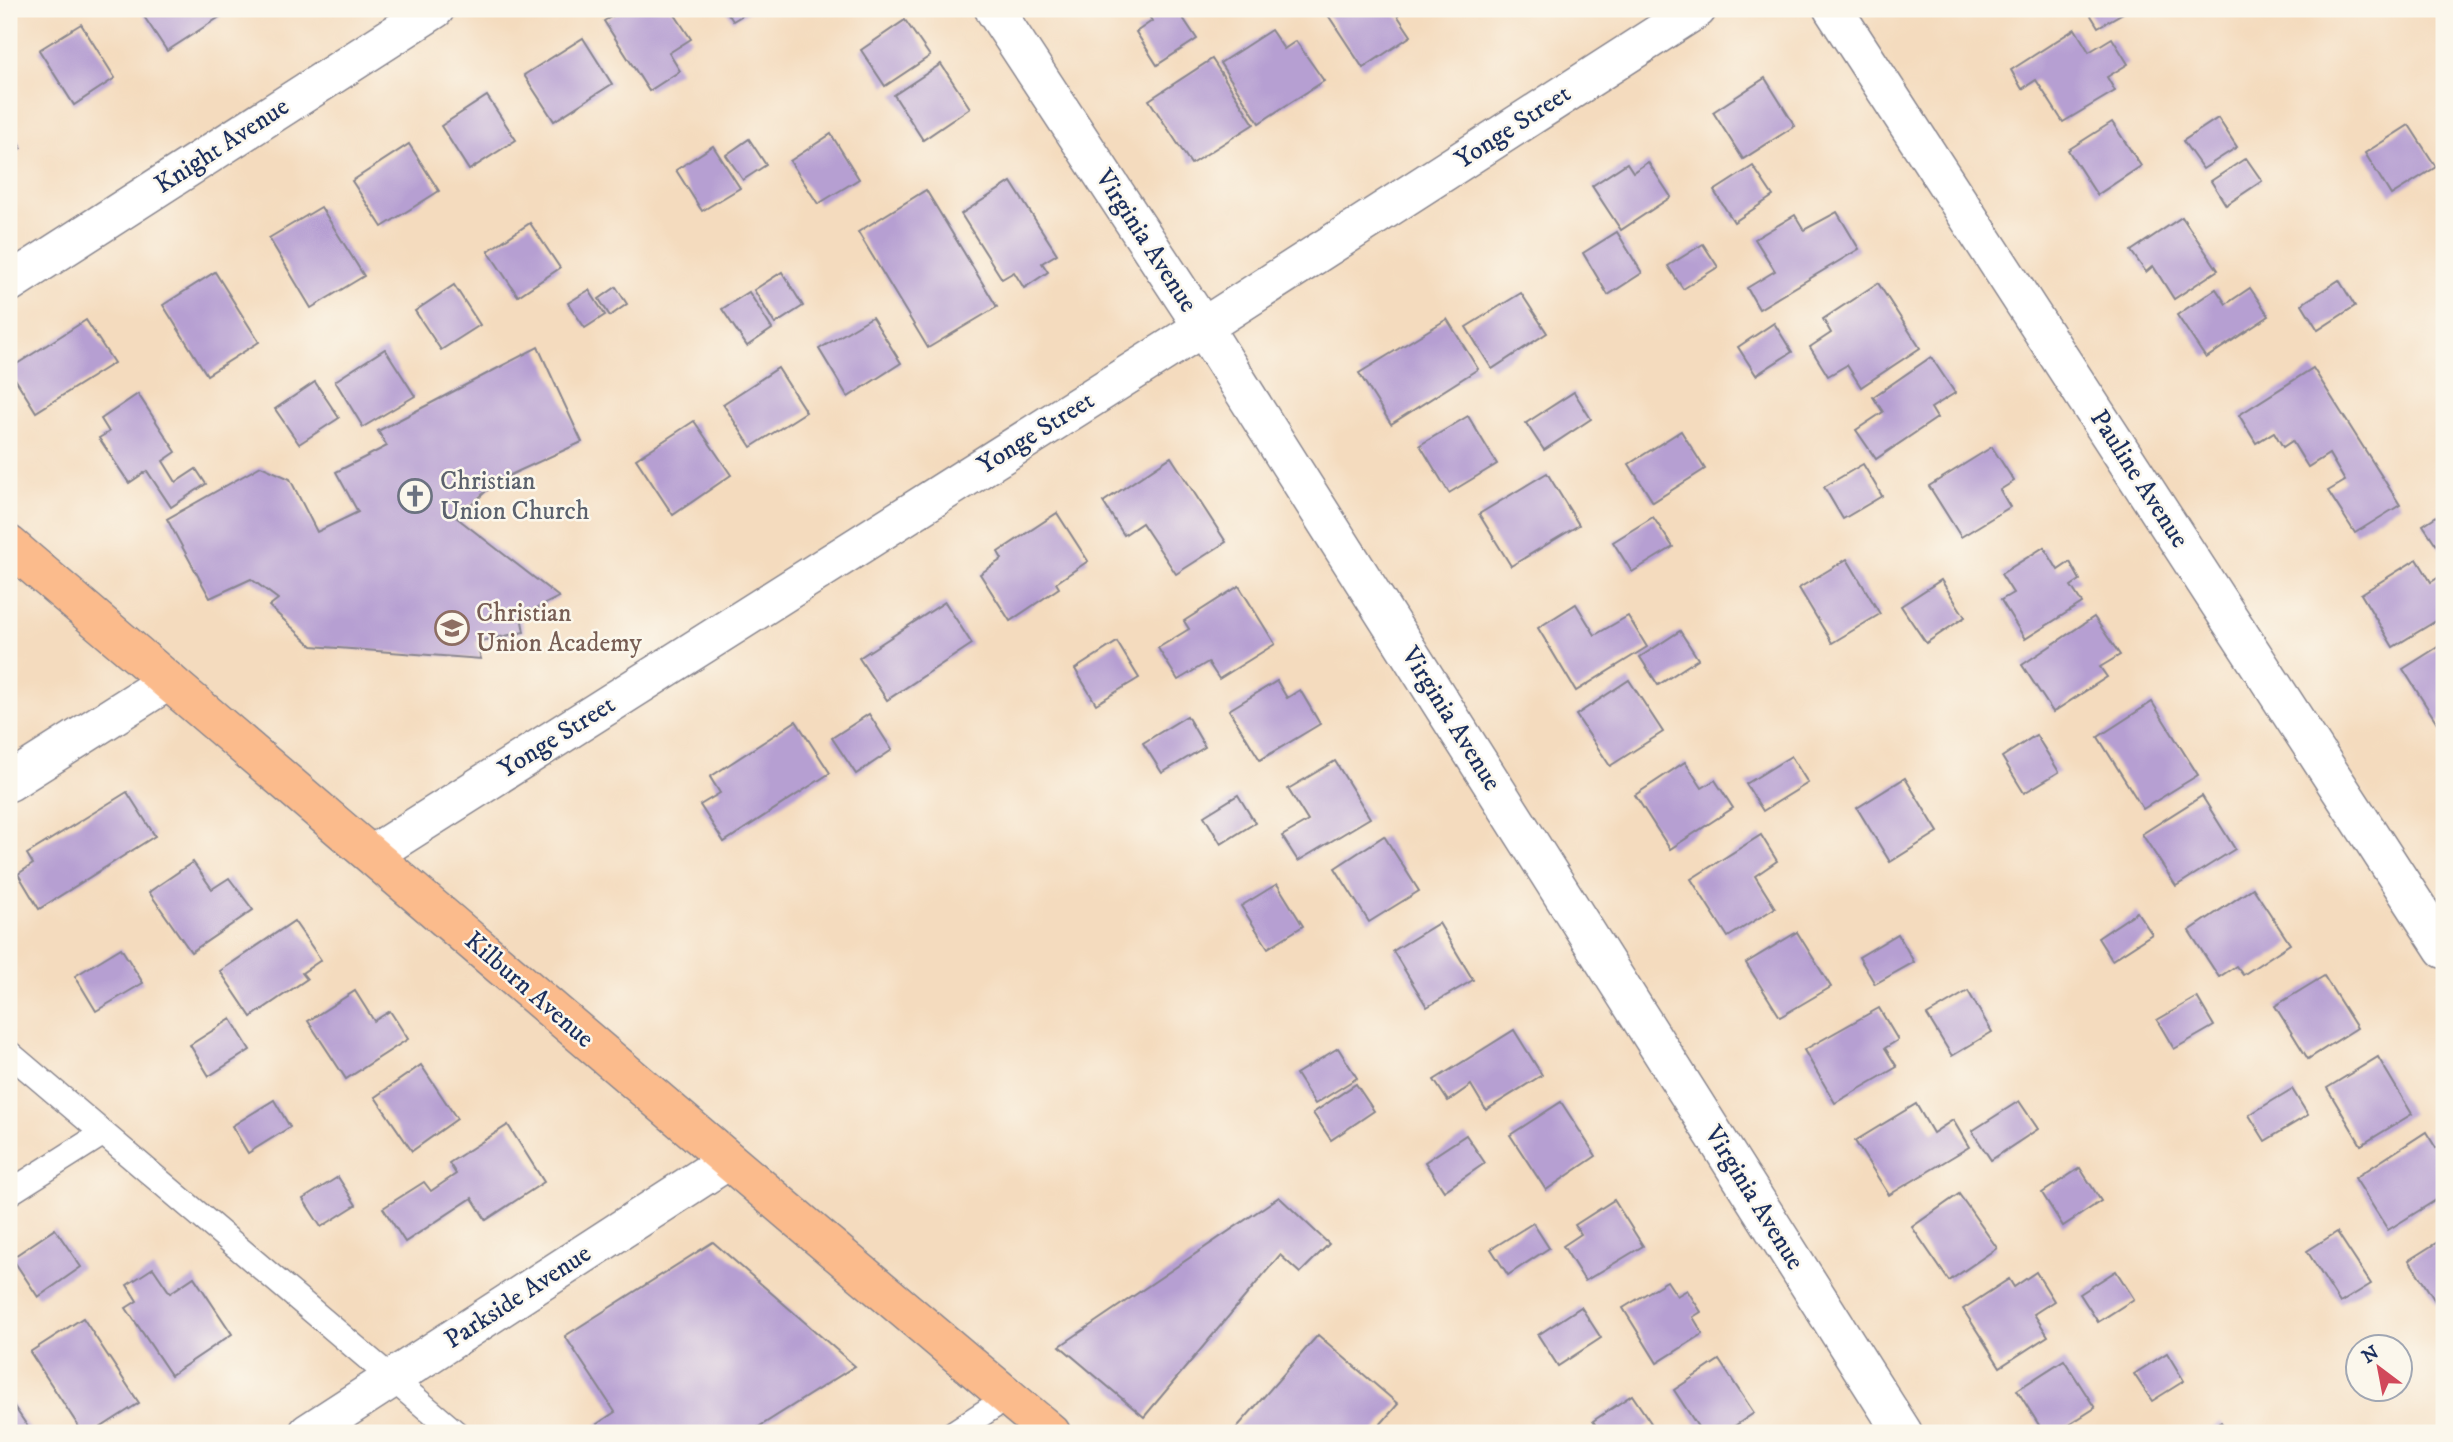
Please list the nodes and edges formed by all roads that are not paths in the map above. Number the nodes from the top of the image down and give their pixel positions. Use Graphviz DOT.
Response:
graph roads {
  1 [pos="435,9"];
  2 [pos="994,9"];
  3 [pos="1697,9"];
  4 [pos="1833,9"];
  5 [pos="9,283"];
  6 [pos="1203,327"];
  7 [pos="9,545"];
  8 [pos="168,681"];
  9 [pos="9,782"];
  10 [pos="373,855"];
  11 [pos="2444,949"];
  12 [pos="9,1053"];
  13 [pos="102,1134"];
  14 [pos="727,1161"];
  15 [pos="9,1193"];
  16 [pos="393,1379"];
  17 [pos="1008,1397"];
  18 [pos="307,1433"];
  19 [pos="456,1433"];
  20 [pos="953,1433"];
  21 [pos="1051,1433"];
  22 [pos="1903,1433"];
  1 -- 5 [label="street, Knight Avenue"];
  2 -- 6 [label="street, Virginia Avenue"];
  3 -- 6 [label="street, Yonge Street"];
  4 -- 11 [label="street, Pauline Avenue"];
  6 -- 10 [label="street, Yonge Street"];
  6 -- 22 [label="street, Virginia Avenue"];
  7 -- 8 [label="main road, Kilburn Avenue"];
  8 -- 9 [label="street"];
  8 -- 10 [label="main road, Kilburn Avenue"];
  10 -- 14 [label="main road, Kilburn Avenue"];
  12 -- 13 [label="lane"];
  13 -- 15 [label="lane"];
  13 -- 16 [label="lane"];
  14 -- 16 [label="street, Parkside Avenue"];
  14 -- 17 [label="main road, Kilburn Avenue"];
  16 -- 18 [label="street, Parkside Avenue"];
  16 -- 19 [label="lane"];
  17 -- 20 [label="lane"];
  17 -- 21 [label="main road, Kilburn Avenue"];
}
